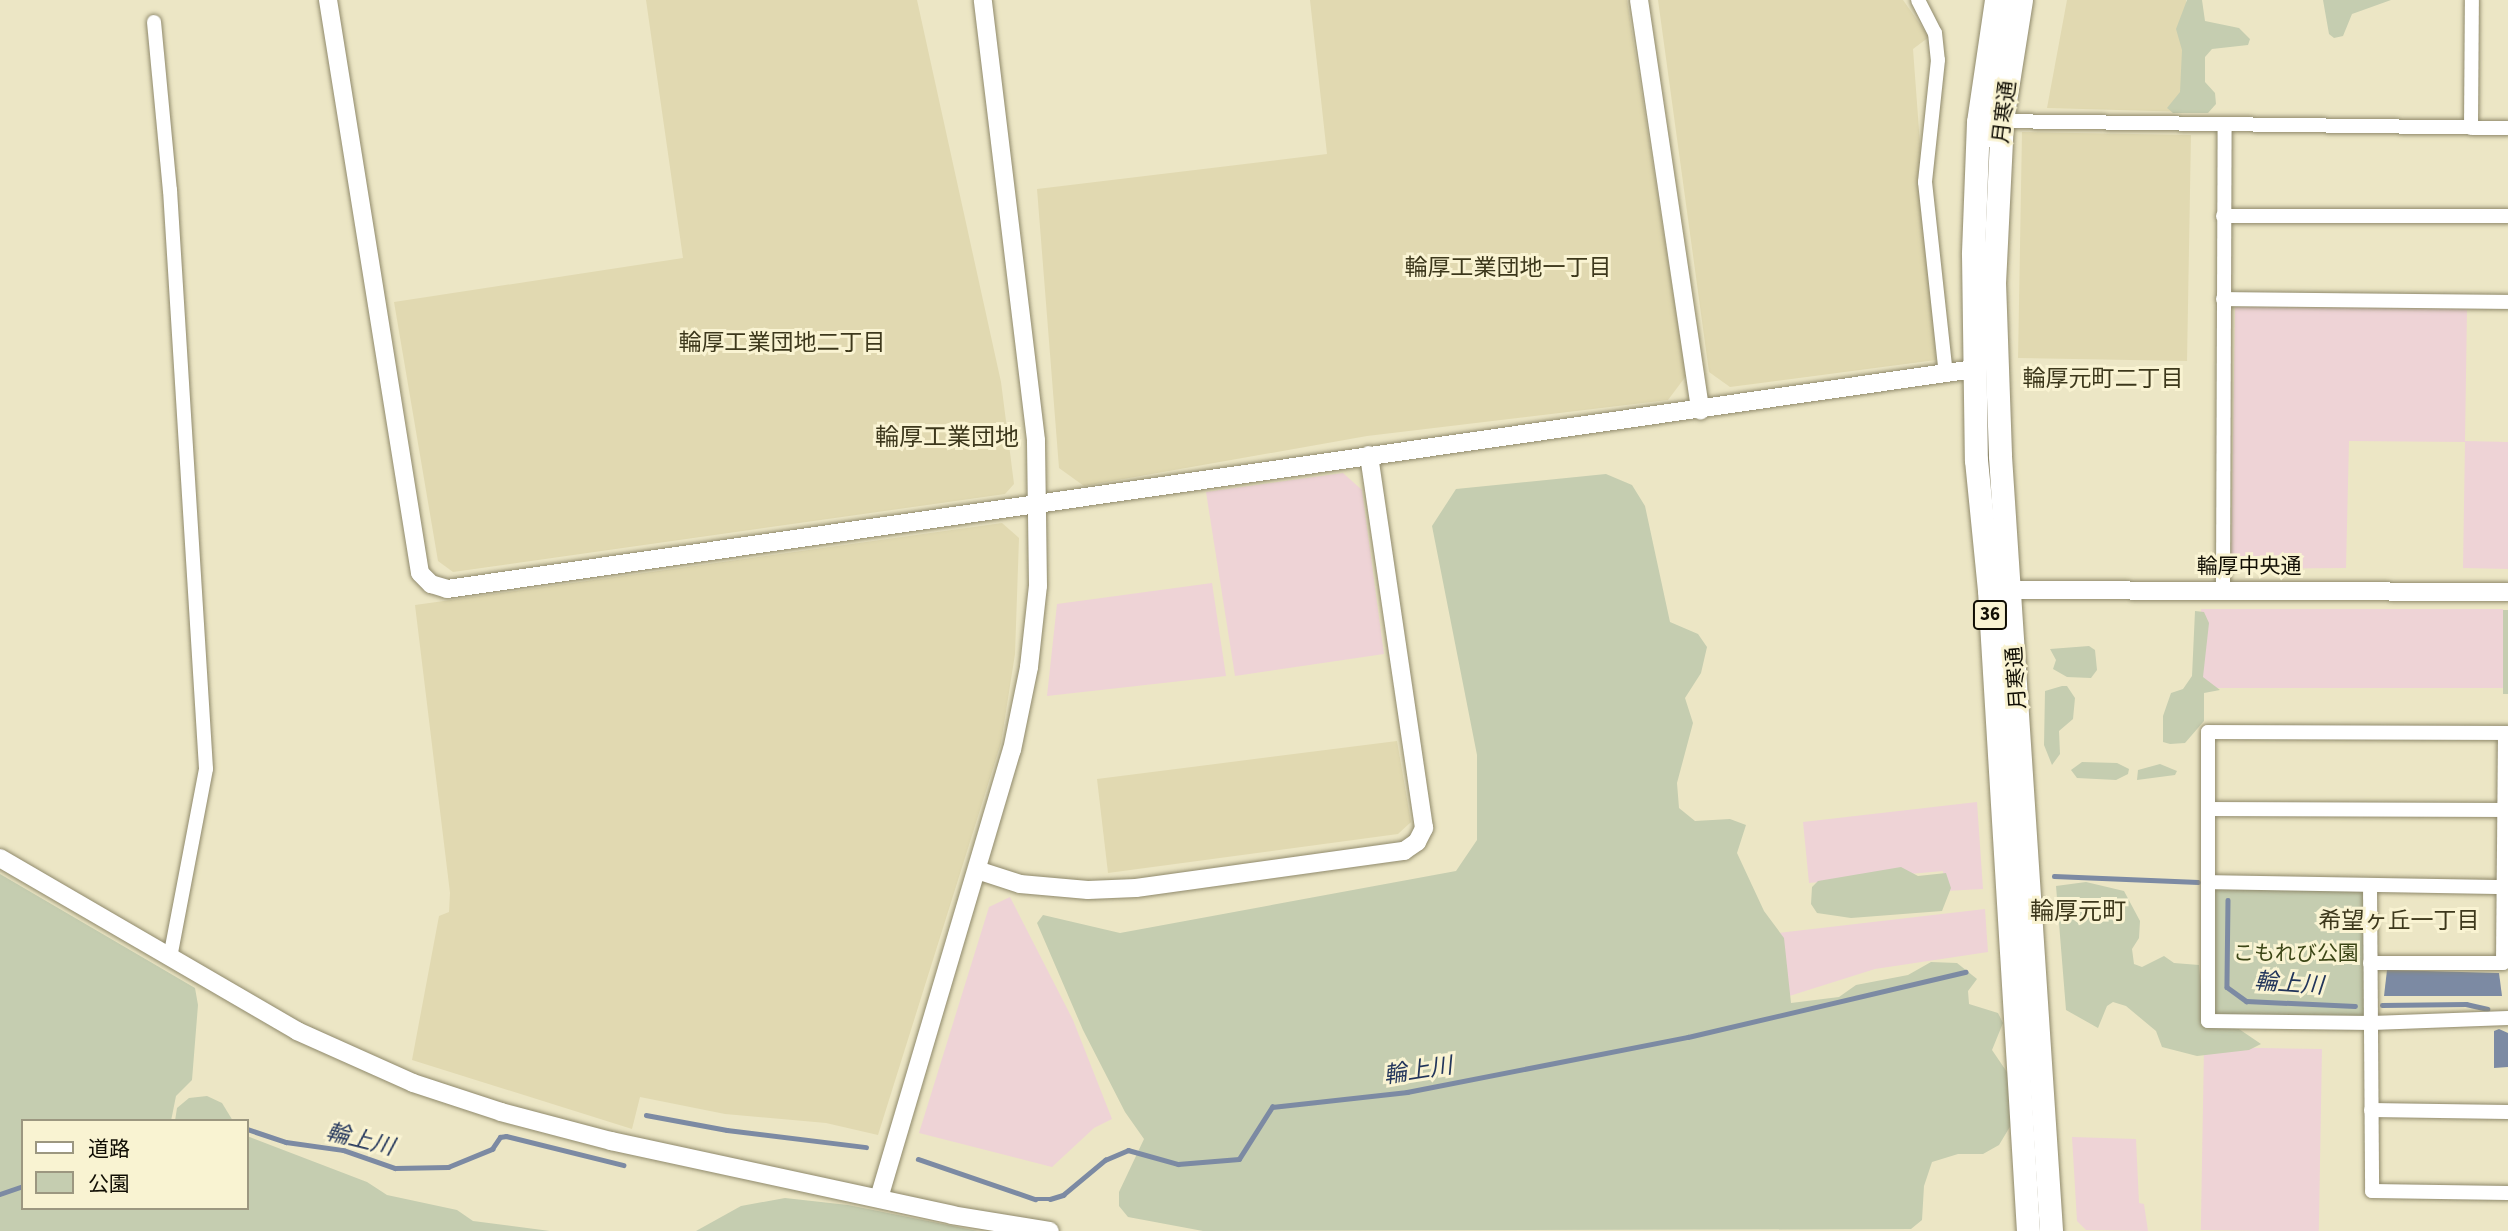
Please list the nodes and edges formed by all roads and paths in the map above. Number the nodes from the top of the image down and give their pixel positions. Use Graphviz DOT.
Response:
graph roads {
  1 [pos="328,0"];
  2 [pos="983,0"];
  3 [pos="1639,0"];
  4 [pos="1918,0"];
  5 [pos="1996,0"];
  6 [pos="2010,0"];
  7 [pos="2021,0"];
  8 [pos="2472,0"];
  9 [pos="153,22"];
  10 [pos="1990,121"];
  11 [pos="2225,125"];
  12 [pos="2472,128"];
  13 [pos="2508,128"];
  14 [pos="2223,216"];
  15 [pos="2508,216"];
  16 [pos="2223,299"];
  17 [pos="2508,302"];
  18 [pos="1974,369"];
  19 [pos="1946,373"];
  20 [pos="1700,410"];
  21 [pos="1369,455"];
  22 [pos="1040,506"];
  23 [pos="2223,589"];
  24 [pos="1999,590"];
  25 [pos="2508,592"];
  26 [pos="2506,733"];
  27 [pos="2208,810"];
  28 [pos="2504,810"];
  29 [pos="0,858"];
  30 [pos="977,870"];
  31 [pos="2209,882"];
  32 [pos="2370,886"];
  33 [pos="2504,887"];
  34 [pos="170,957"];
  35 [pos="2370,963"];
  36 [pos="2508,1018"];
  37 [pos="2372,1023"];
  38 [pos="2371,1110"];
  39 [pos="2508,1112"];
  40 [pos="2508,1193"];
  41 [pos="879,1198"];
  42 [pos="1050,1231"];
  43 [pos="2028,1231"];
  44 [pos="2051,1231"];
  1 -- 22 [label="street"];
  2 -- 22 [label="street"];
  3 -- 20 [label="street"];
  4 -- 19 [label="street"];
  5 -- 10 [label="highway, 月寒通 / 36"];
  6 -- 10 [label="main road"];
  7 -- 10 [label="highway, 月寒通 / 36"];
  8 -- 12 [label="street"];
  9 -- 34 [label="street"];
  10 -- 11 [label="street"];
  10 -- 18 [label="highway, 月寒通 / 36"];
  10 -- 24 [label="highway, 月寒通 / 36"];
  11 -- 12 [label="street"];
  11 -- 14 [label="street"];
  12 -- 13 [label="street"];
  14 -- 15 [label="street"];
  14 -- 16 [label="street"];
  16 -- 17 [label="street"];
  16 -- 23 [label="street"];
  18 -- 19 [label="street"];
  18 -- 24 [label="highway, 月寒通 / 36"];
  19 -- 20 [label="street"];
  20 -- 21 [label="street"];
  21 -- 22 [label="street"];
  21 -- 30 [label="street"];
  22 -- 30 [label="street"];
  23 -- 24 [label="street, 輪厚中央通"];
  23 -- 25 [label="street, 輪厚中央通"];
  24 -- 43 [label="highway, 月寒通 / 36"];
  24 -- 44 [label="highway, 月寒通 / 36"];
  26 -- 27 [label="street"];
  26 -- 28 [label="street"];
  27 -- 28 [label="street"];
  27 -- 31 [label="street"];
  28 -- 33 [label="street"];
  29 -- 34 [label="street"];
  30 -- 41 [label="street"];
  31 -- 32 [label="street"];
  31 -- 37 [label="street"];
  32 -- 33 [label="street"];
  32 -- 35 [label="street"];
  33 -- 35 [label="street"];
  34 -- 41 [label="street"];
  35 -- 37 [label="street"];
  36 -- 37 [label="street"];
  37 -- 38 [label="street"];
  38 -- 39 [label="street"];
  38 -- 40 [label="street"];
  41 -- 42 [label="street"];
}
